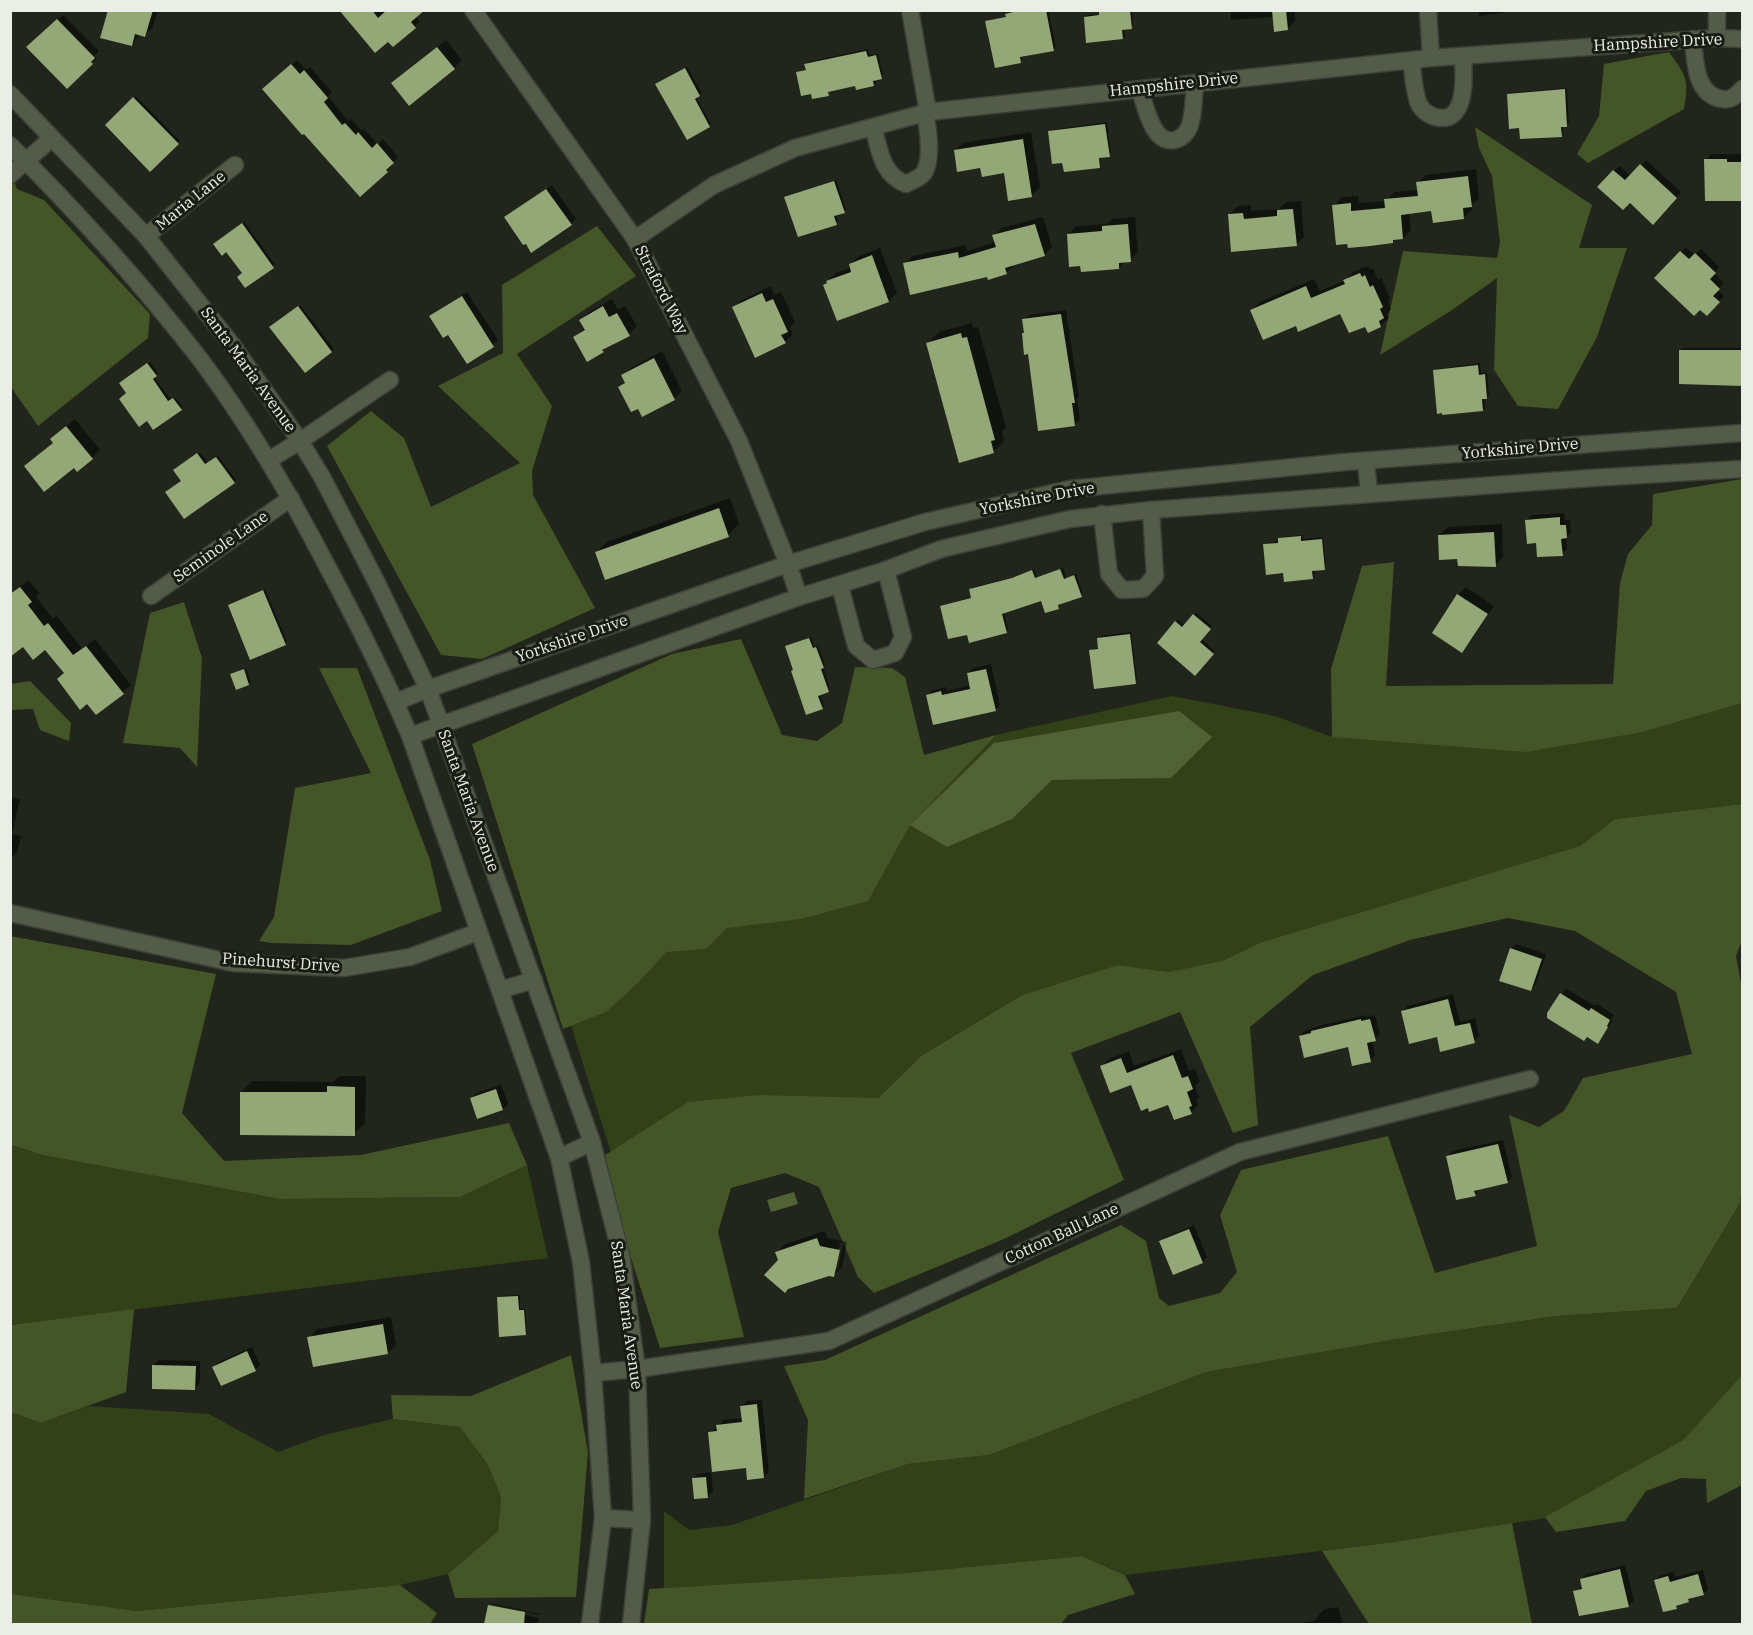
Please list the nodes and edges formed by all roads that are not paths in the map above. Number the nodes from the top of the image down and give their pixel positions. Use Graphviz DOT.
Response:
graph roads {
  1 [pos="910,10"];
  2 [pos="1428,10"];
  3 [pos="1717,10"];
  4 [pos="474,11"];
  5 [pos="1717,38"];
  6 [pos="1693,39"];
  7 [pos="1743,39"];
  8 [pos="1463,56"];
  9 [pos="1431,58"];
  10 [pos="1411,60"];
  11 [pos="1195,83"];
  12 [pos="1140,89"];
  13 [pos="1743,89"];
  14 [pos="10,94"];
  15 [pos="927,112"];
  16 [pos="873,127"];
  17 [pos="52,138"];
  18 [pos="10,145"];
  19 [pos="26,160"];
  20 [pos="235,165"];
  21 [pos="10,175"];
  22 [pos="146,236"];
  23 [pos="635,239"];
  24 [pos="390,380"];
  25 [pos="1743,433"];
  26 [pos="300,441"];
  27 [pos="268,460"];
  28 [pos="1366,461"];
  29 [pos="1743,469"];
  30 [pos="1369,494"];
  31 [pos="291,498"];
  32 [pos="1151,510"];
  33 [pos="1102,514"];
  34 [pos="788,564"];
  35 [pos="886,570"];
  36 [pos="840,586"];
  37 [pos="151,596"];
  38 [pos="799,597"];
  39 [pos="428,689"];
  40 [pos="396,702"];
  41 [pos="440,724"];
  42 [pos="410,735"];
  43 [pos="10,913"];
  44 [pos="478,932"];
  45 [pos="534,980"];
  46 [pos="500,990"];
  47 [pos="1530,1079"];
  48 [pos="592,1142"];
  49 [pos="559,1158"];
  50 [pos="637,1369"];
  51 [pos="593,1373"];
  52 [pos="603,1518"];
  53 [pos="642,1520"];
  54 [pos="590,1624"];
  55 [pos="631,1624"];
  1 -- 15 [label="street"];
  2 -- 9 [label="street"];
  3 -- 5 [label="street"];
  4 -- 23 [label="street, Straford Way"];
  5 -- 6 [label="street, Hampshire Drive"];
  5 -- 7 [label="street, Hampshire Drive"];
  6 -- 8 [label="street, Hampshire Drive"];
  6 -- 13 [label="street"];
  8 -- 9 [label="street, Hampshire Drive"];
  8 -- 10 [label="street"];
  9 -- 10 [label="street, Hampshire Drive"];
  10 -- 11 [label="street, Hampshire Drive"];
  11 -- 12 [label="street, Hampshire Drive"];
  11 -- 12 [label="street"];
  12 -- 15 [label="street, Hampshire Drive"];
  14 -- 17 [label="street, Santa Maria Avenue"];
  15 -- 16 [label="street, Hampshire Drive"];
  15 -- 16 [label="street"];
  16 -- 23 [label="street, Hampshire Drive"];
  17 -- 19 [label="street"];
  17 -- 22 [label="street, Santa Maria Avenue"];
  18 -- 19 [label="street, Santa Maria Avenue"];
  19 -- 21 [label="street"];
  19 -- 27 [label="street, Santa Maria Avenue"];
  20 -- 22 [label="street, Maria Lane"];
  22 -- 26 [label="street, Santa Maria Avenue"];
  23 -- 34 [label="street, Straford Way"];
  24 -- 26 [label="street"];
  25 -- 28 [label="street, Yorkshire Drive"];
  26 -- 27 [label="street"];
  26 -- 39 [label="street, Santa Maria Avenue"];
  27 -- 31 [label="street, Santa Maria Avenue"];
  28 -- 30 [label="street"];
  28 -- 34 [label="street, Yorkshire Drive"];
  29 -- 30 [label="street, Yorkshire Drive"];
  30 -- 32 [label="street, Yorkshire Drive"];
  31 -- 37 [label="street, Seminole Lane"];
  31 -- 40 [label="street, Santa Maria Avenue"];
  32 -- 33 [label="street, Yorkshire Drive"];
  32 -- 33 [label="street"];
  33 -- 35 [label="street, Yorkshire Drive"];
  34 -- 38 [label="street, Straford Way"];
  34 -- 39 [label="street, Yorkshire Drive"];
  35 -- 36 [label="street, Yorkshire Drive"];
  35 -- 36 [label="street"];
  36 -- 38 [label="street, Yorkshire Drive"];
  38 -- 41 [label="street, Yorkshire Drive"];
  39 -- 40 [label="street, Yorkshire Drive"];
  39 -- 41 [label="street, Santa Maria Avenue"];
  40 -- 42 [label="street, Santa Maria Avenue"];
  41 -- 42 [label="street, Yorkshire Drive"];
  41 -- 45 [label="street, Santa Maria Avenue"];
  42 -- 44 [label="street, Santa Maria Avenue"];
  43 -- 44 [label="street, Pinehurst Drive"];
  44 -- 46 [label="street, Santa Maria Avenue"];
  45 -- 46 [label="street"];
  45 -- 48 [label="street, Santa Maria Avenue"];
  46 -- 49 [label="street, Santa Maria Avenue"];
  47 -- 50 [label="street, Cotton Ball Lane"];
  48 -- 49 [label="street"];
  48 -- 50 [label="street, Santa Maria Avenue"];
  49 -- 51 [label="street, Santa Maria Avenue"];
  50 -- 51 [label="street, Cotton Ball Lane"];
  50 -- 53 [label="street, Santa Maria Avenue"];
  51 -- 52 [label="street, Santa Maria Avenue"];
  52 -- 53 [label="street"];
  52 -- 54 [label="street, Santa Maria Avenue"];
  53 -- 55 [label="street, Santa Maria Avenue"];
}
